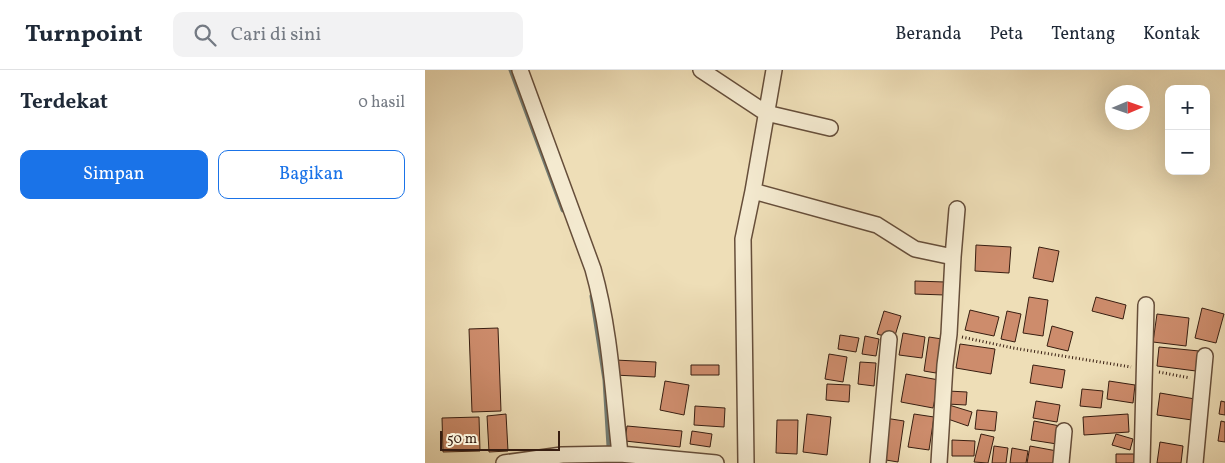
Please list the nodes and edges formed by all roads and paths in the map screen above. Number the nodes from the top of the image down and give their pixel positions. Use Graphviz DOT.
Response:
graph roads {
  1 [pos="520,70"];
  2 [pos="702,70"];
  3 [pos="774,70"];
  4 [pos="766,113"];
  5 [pos="830,128"];
  6 [pos="753,191"];
  7 [pos="957,209"];
  8 [pos="953,257"];
  9 [pos="1147,305"];
  10 [pos="949,334"];
  11 [pos="889,339"];
  12 [pos="1205,356"];
  13 [pos="1145,370"];
  14 [pos="1202,381"];
  15 [pos="1064,431"];
  16 [pos="617,454"];
  17 [pos="562,459"];
  18 [pos="504,463"];
  19 [pos="715,463"];
  20 [pos="746,463"];
  21 [pos="878,463"];
  22 [pos="939,463"];
  23 [pos="1061,463"];
  24 [pos="1142,463"];
  25 [pos="1195,463"];
  1 -- 16 [label="street"];
  2 -- 4 [label="street"];
  3 -- 4 [label="street"];
  4 -- 5 [label="street"];
  4 -- 6 [label="street"];
  6 -- 8 [label="street"];
  6 -- 20 [label="street"];
  7 -- 8 [label="street"];
  8 -- 10 [label="street"];
  9 -- 13 [label="street"];
  10 -- 13 [label="path"];
  10 -- 22 [label="street"];
  11 -- 21 [label="street"];
  12 -- 14 [label="street"];
  13 -- 14 [label="path"];
  13 -- 24 [label="street"];
  14 -- 25 [label="street"];
  15 -- 23 [label="street"];
  16 -- 17 [label="street"];
  16 -- 19 [label="street"];
  17 -- 18 [label="street"];
}
